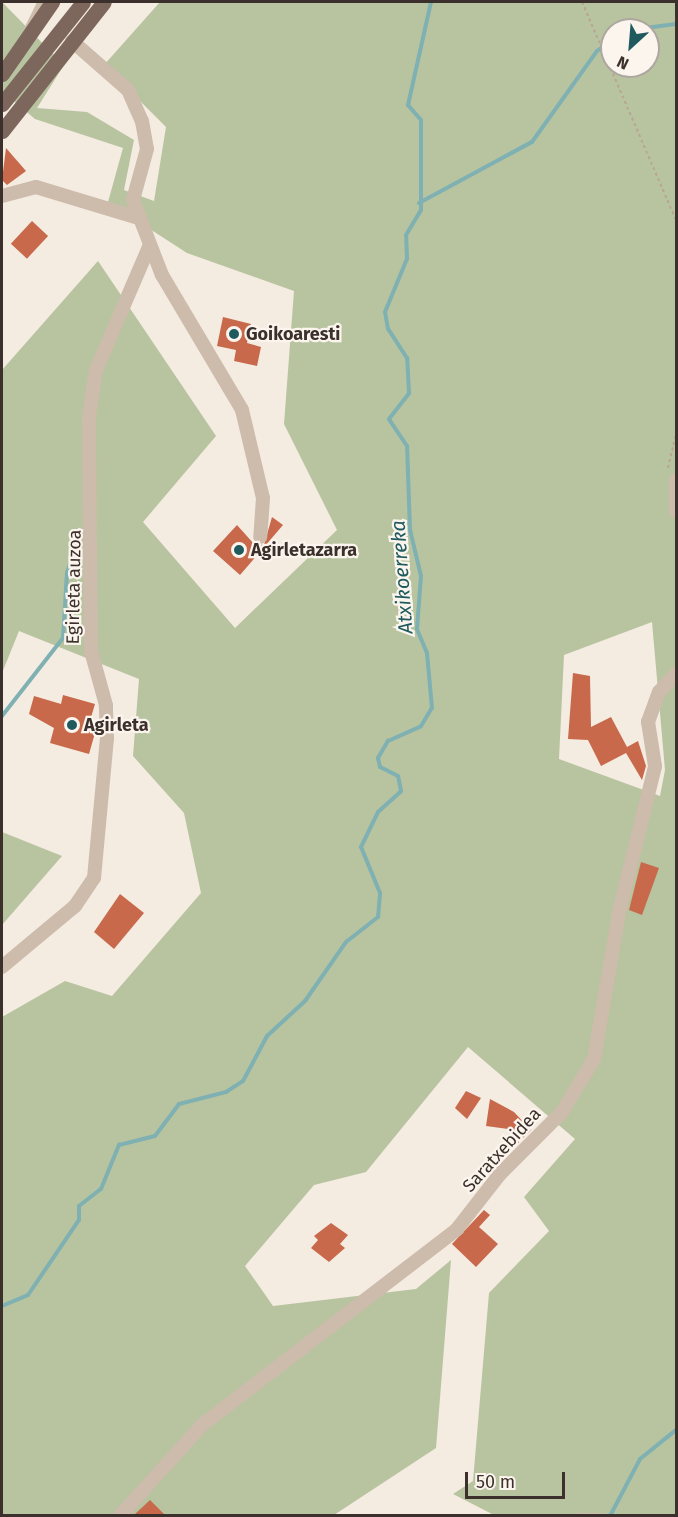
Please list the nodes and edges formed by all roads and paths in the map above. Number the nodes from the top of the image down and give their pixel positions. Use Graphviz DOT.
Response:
graph roads {
  1 [pos="40,2"];
  2 [pos="52,2"];
  3 [pos="83,2"];
  4 [pos="104,2"];
  5 [pos="582,2"];
  6 [pos="72,41"];
  7 [pos="17,51"];
  8 [pos="2,74"];
  9 [pos="2,104"];
  10 [pos="2,131"];
  11 [pos="2,195"];
  12 [pos="139,218"];
  13 [pos="676,220"];
  14 [pos="148,247"];
  15 [pos="676,433"];
  16 [pos="676,480"];
  17 [pos="676,511"];
  18 [pos="260,537"];
  19 [pos="676,674"];
  20 [pos="2,967"];
  21 [pos="120,1515"];
  22 [pos="578,1515"];
  23 [pos="602,1515"];
  1 -- 7 [label="lane"];
  2 -- 7 [label="main road"];
  3 -- 9 [label="main road"];
  4 -- 6 [label="main road"];
  5 -- 13 [label="path"];
  6 -- 10 [label="main road"];
  6 -- 12 [label="street"];
  7 -- 8 [label="main road"];
  11 -- 12 [label="street"];
  12 -- 14 [label="street"];
  14 -- 18 [label="street"];
  14 -- 20 [label="street, Egirleta auzoa"];
  15 -- 16 [label="path"];
  16 -- 17 [label="street"];
  19 -- 21 [label="street, Saratxebidea"];
  22 -- 23 [label="lane"];
}
